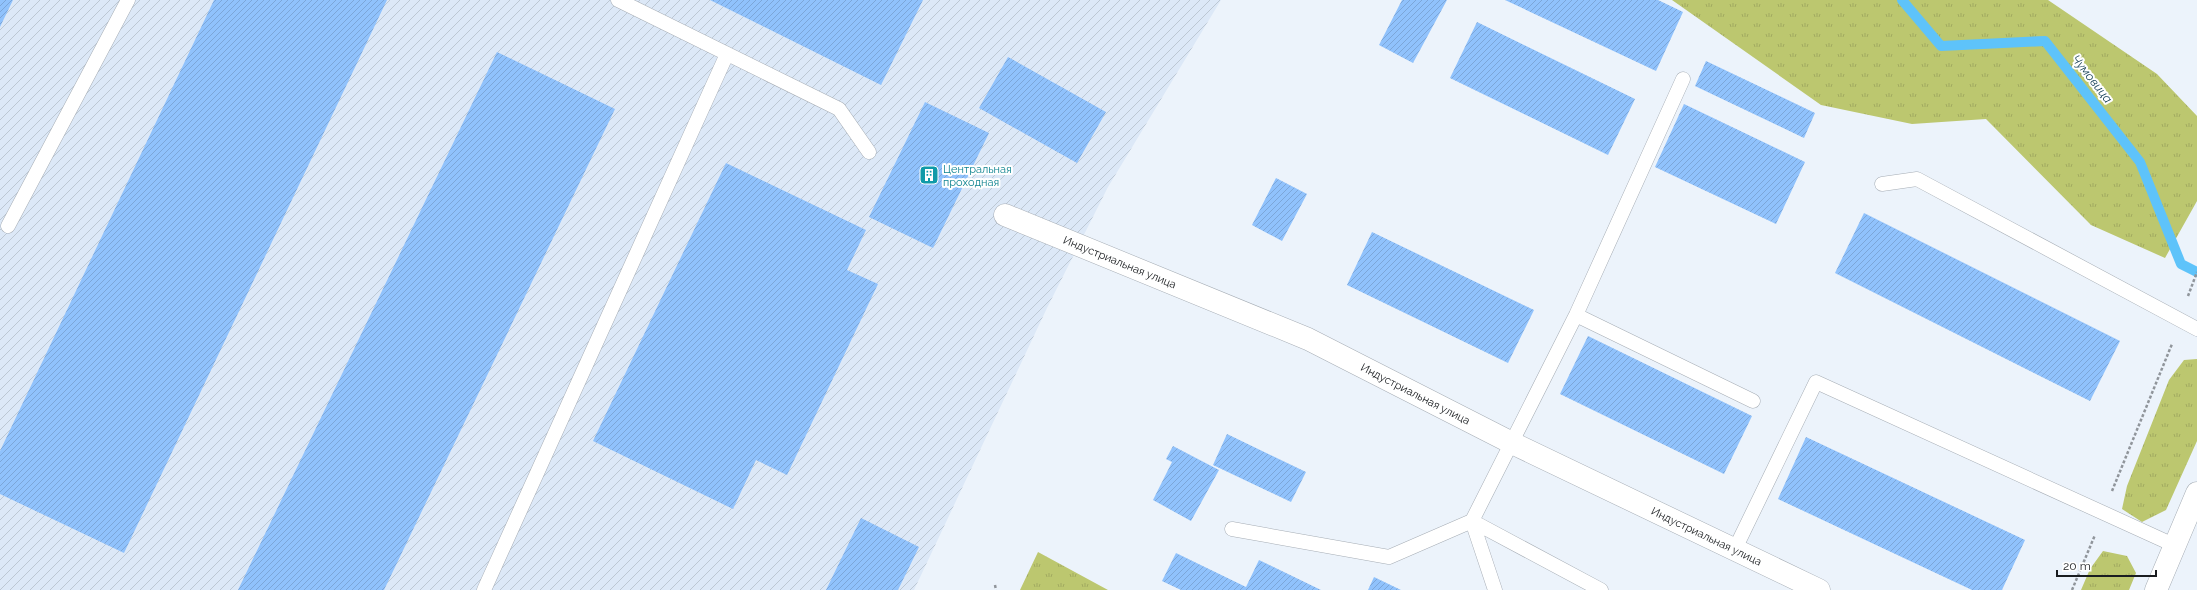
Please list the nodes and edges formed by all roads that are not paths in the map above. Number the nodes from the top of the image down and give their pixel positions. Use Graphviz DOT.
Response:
graph roads {
  1 [pos="128,0"];
  2 [pos="618,0"];
  3 [pos="727,54"];
  4 [pos="1683,79"];
  5 [pos="869,152"];
  6 [pos="1882,184"];
  7 [pos="1005,215"];
  8 [pos="8,226"];
  9 [pos="1576,315"];
  10 [pos="2197,330"];
  11 [pos="1753,402"];
  12 [pos="1510,442"];
  13 [pos="2197,494"];
  14 [pos="1472,521"];
  15 [pos="1232,529"];
  16 [pos="2176,546"];
  17 [pos="1735,549"];
  18 [pos="484,590"];
  19 [pos="1495,590"];
  20 [pos="1601,590"];
  21 [pos="1819,590"];
  22 [pos="2156,590"];
  1 -- 8 [label="lane"];
  2 -- 3 [label="lane"];
  3 -- 5 [label="lane"];
  3 -- 18 [label="lane"];
  4 -- 9 [label="lane"];
  6 -- 10 [label="lane"];
  7 -- 12 [label="street, Индустриальная улица"];
  9 -- 11 [label="lane"];
  9 -- 12 [label="lane"];
  12 -- 14 [label="lane"];
  12 -- 17 [label="street, Индустриальная улица"];
  13 -- 16 [label="street"];
  14 -- 15 [label="lane"];
  14 -- 19 [label="lane"];
  14 -- 20 [label="lane"];
  16 -- 17 [label="lane"];
  16 -- 22 [label="street"];
  17 -- 21 [label="street, Индустриальная улица"];
}
